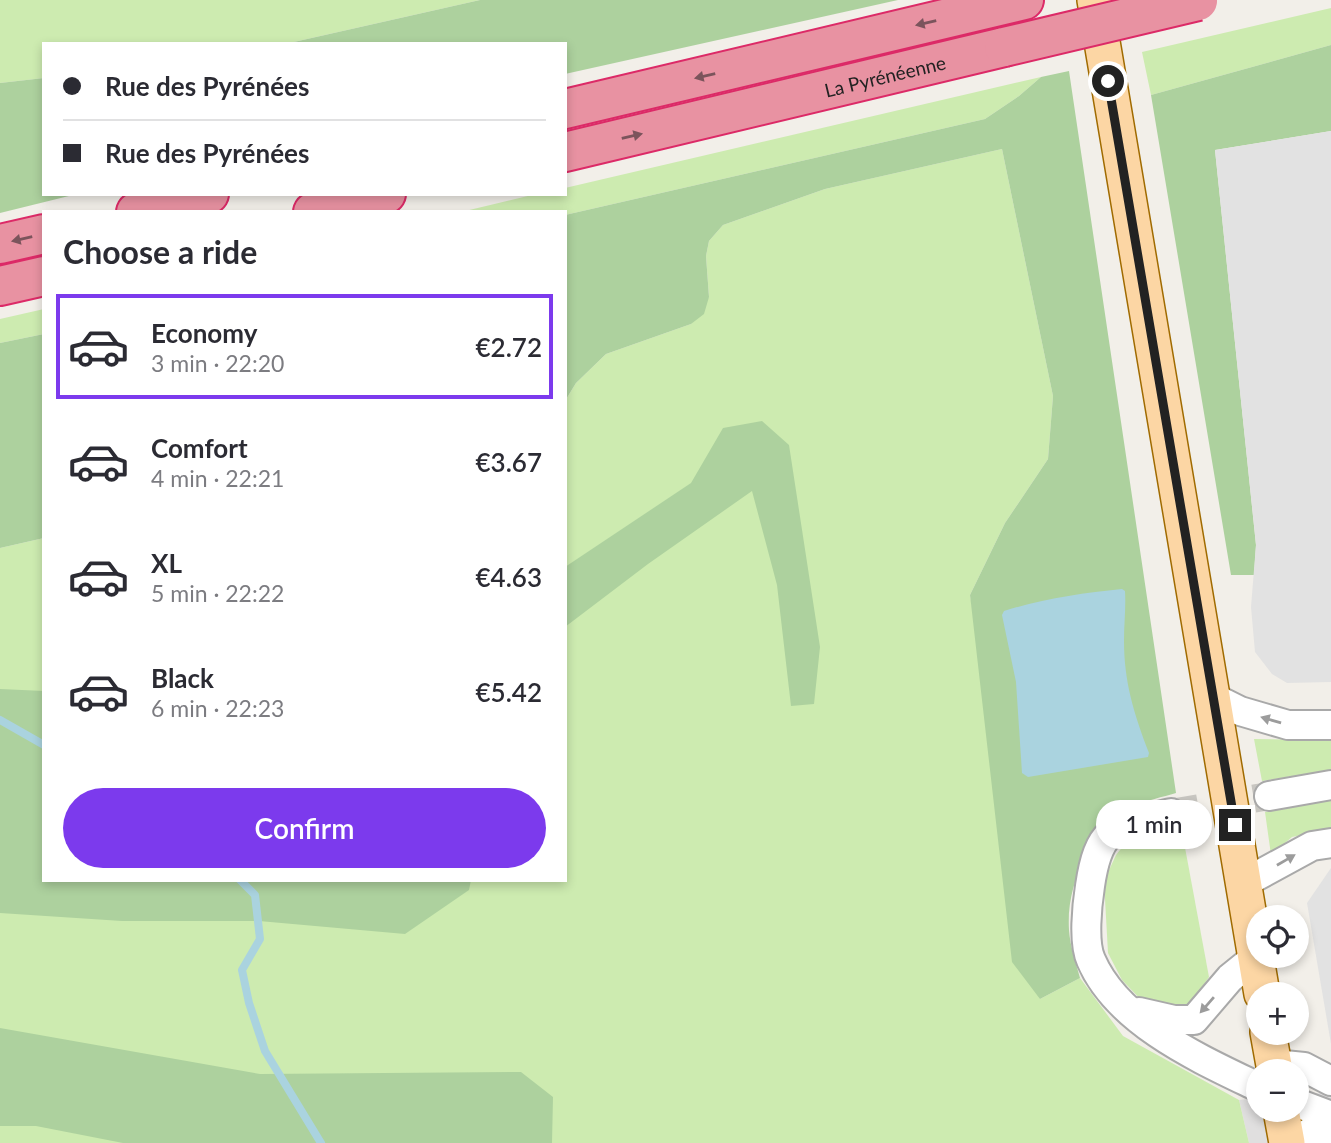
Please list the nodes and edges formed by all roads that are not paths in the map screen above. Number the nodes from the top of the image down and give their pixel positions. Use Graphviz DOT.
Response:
graph roads {
  1 [pos="1095,0"];
  2 [pos="1201,1"];
  3 [pos="1008,4"];
  4 [pos="567,109"];
  5 [pos="567,152"];
  6 [pos="201,196"];
  7 [pos="378,196"];
  8 [pos="144,210"];
  9 [pos="321,210"];
  10 [pos="42,234"];
  11 [pos="0,244"];
  12 [pos="42,276"];
  13 [pos="0,286"];
  14 [pos="1214,698"];
  15 [pos="1331,725"];
  16 [pos="1331,785"];
  17 [pos="1269,796"];
  18 [pos="1171,813"];
  19 [pos="1331,843"];
  20 [pos="1244,883"];
  21 [pos="1248,905"];
  22 [pos="1246,965"];
  23 [pos="1125,1009"];
  24 [pos="1246,1061"];
  25 [pos="1309,1070"];
  26 [pos="1331,1082"];
  27 [pos="1309,1108"];
  28 [pos="1331,1116"];
  29 [pos="1283,1122"];
  30 [pos="1331,1129"];
  31 [pos="1287,1143"];
  32 [pos="1296,1143"];
  1 -- 14 [label="main road"];
  5 -- 2 [label="highway, La Pyrénéenne, one-way, bridge"];
  3 -- 4 [label="highway, one-way"];
  6 -- 8 [label="highway"];
  7 -- 9 [label="highway"];
  10 -- 11 [label="highway, one-way"];
  12 -- 13 [label="highway"];
  15 -- 14 [label="street, one-way"];
  14 -- 20 [label="main road"];
  16 -- 17 [label="street"];
  18 -- 23 [label="street"];
  20 -- 19 [label="street, one-way"];
  20 -- 21 [label="main road"];
  22 -- 23 [label="street, one-way"];
  23 -- 24 [label="street"];
  25 -- 26 [label="street"];
  27 -- 28 [label="street"];
  29 -- 31 [label="main road"];
  30 -- 32 [label="street"];
}
